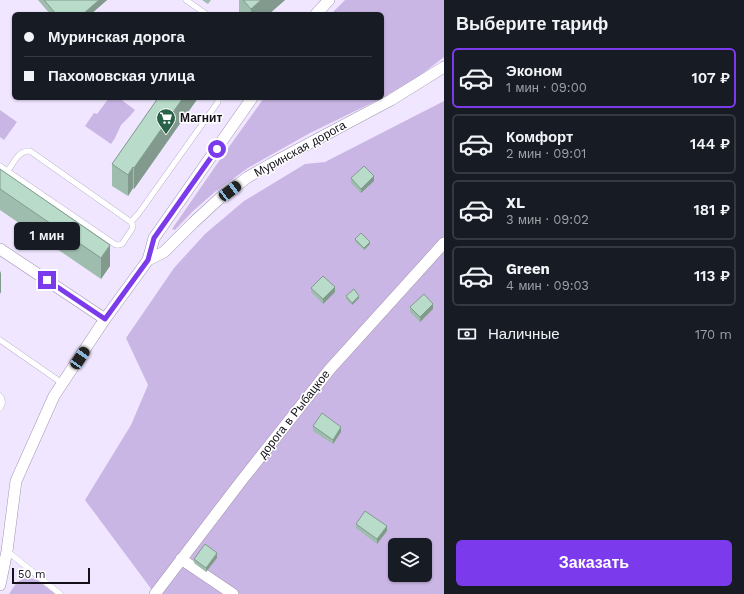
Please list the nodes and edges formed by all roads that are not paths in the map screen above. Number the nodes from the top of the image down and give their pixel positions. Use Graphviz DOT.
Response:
graph roads {
  1 [pos="186,0"];
  2 [pos="329,0"];
  3 [pos="202,12"];
  4 [pos="318,12"];
  5 [pos="444,67"];
  6 [pos="218,100"];
  7 [pos="251,100"];
  8 [pos="0,166"];
  9 [pos="8,171"];
  10 [pos="131,222"];
  11 [pos="444,243"];
  12 [pos="0,249"];
  13 [pos="148,260"];
  14 [pos="105,319"];
  15 [pos="0,340"];
  16 [pos="62,383"];
  17 [pos="0,396"];
  18 [pos="0,408"];
  19 [pos="7,551"];
  20 [pos="181,559"];
  21 [pos="0,585"];
  22 [pos="60,594"];
  23 [pos="155,594"];
  24 [pos="233,594"];
  1 -- 3 [label="lane"];
  2 -- 4 [label="street"];
  5 -- 13 [label="street, Муринская дорога"];
  6 -- 10 [label="lane"];
  7 -- 13 [label="street, Муринская дорога"];
  8 -- 9 [label="lane"];
  9 -- 10 [label="lane"];
  9 -- 10 [label="lane"];
  11 -- 20 [label="street, дорога в Рыбацкое"];
  12 -- 14 [label="street"];
  13 -- 14 [label="street, Муринская дорога"];
  14 -- 16 [label="street, Муринская дорога"];
  15 -- 16 [label="lane"];
  16 -- 19 [label="street, Муринская дорога"];
  17 -- 18 [label="lane"];
  19 -- 21 [label="street, Муринская дорога"];
  19 -- 22 [label="lane"];
  20 -- 23 [label="street, дорога в Рыбацкое"];
  20 -- 24 [label="street"];
}
